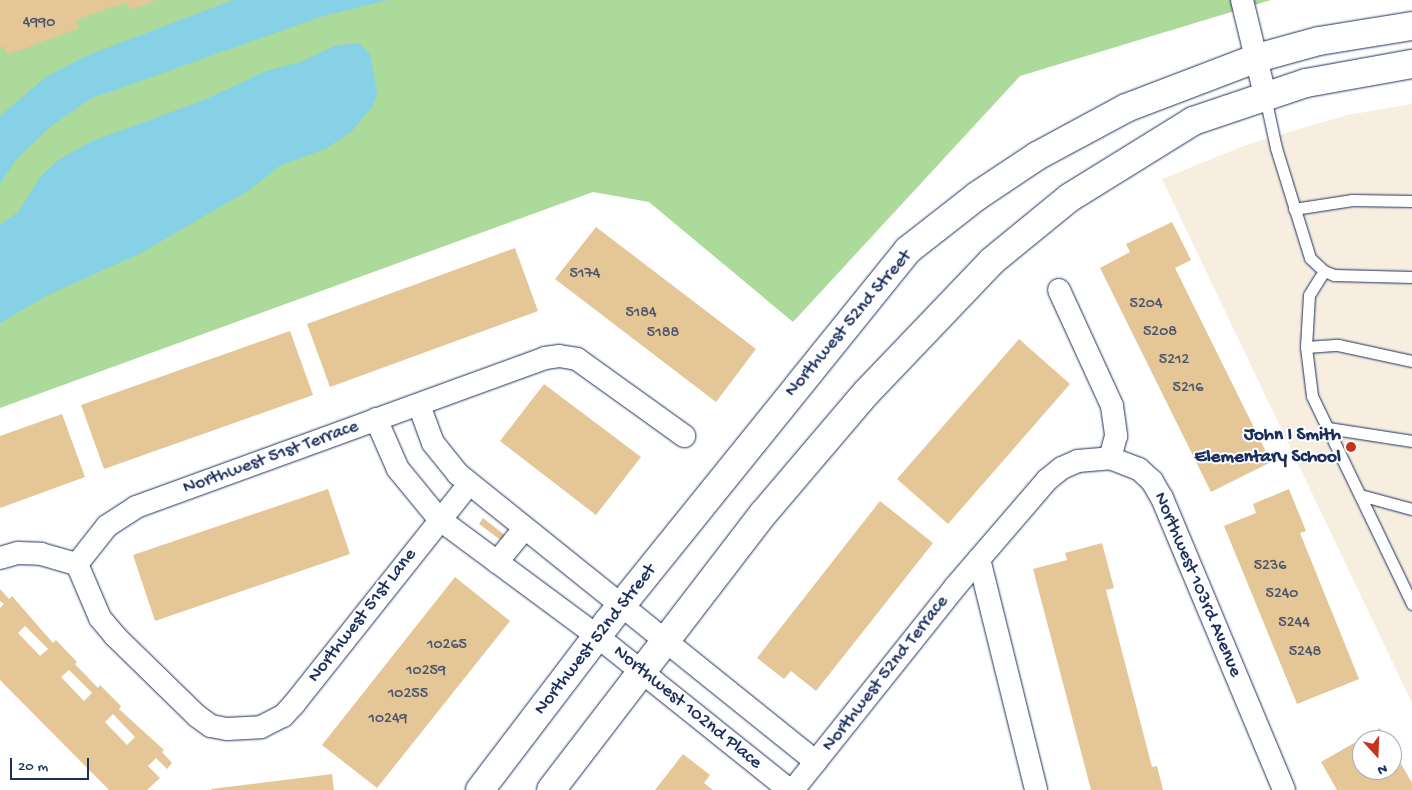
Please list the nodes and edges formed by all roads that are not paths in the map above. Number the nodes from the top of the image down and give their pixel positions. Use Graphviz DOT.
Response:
graph roads {
  1 [pos="1242,0"];
  2 [pos="1412,26"];
  3 [pos="1256,58"];
  4 [pos="1412,64"];
  5 [pos="1265,95"];
  6 [pos="1412,201"];
  7 [pos="1294,208"];
  8 [pos="1324,271"];
  9 [pos="1412,277"];
  10 [pos="1059,290"];
  11 [pos="1306,347"];
  12 [pos="1412,361"];
  13 [pos="419,405"];
  14 [pos="376,419"];
  15 [pos="1328,428"];
  16 [pos="684,436"];
  17 [pos="1412,441"];
  18 [pos="1110,458"];
  19 [pos="469,484"];
  20 [pos="1360,495"];
  21 [pos="1412,509"];
  22 [pos="439,519"];
  23 [pos="524,529"];
  24 [pos="0,558"];
  25 [pos="979,559"];
  26 [pos="497,562"];
  27 [pos="77,564"];
  28 [pos="1412,604"];
  29 [pos="621,606"];
  30 [pos="597,636"];
  31 [pos="667,638"];
  32 [pos="642,672"];
  33 [pos="816,762"];
  34 [pos="480,790"];
  35 [pos="551,790"];
  36 [pos="791,790"];
  37 [pos="1036,790"];
  38 [pos="1284,790"];
  1 -- 3 [label="street"];
  2 -- 3 [label="street, Northwest 52nd Street"];
  3 -- 5 [label="street"];
  3 -- 29 [label="street, Northwest 52nd Street"];
  4 -- 5 [label="street"];
  5 -- 7 [label="lane"];
  5 -- 31 [label="street"];
  6 -- 7 [label="lane"];
  7 -- 8 [label="lane"];
  8 -- 9 [label="lane"];
  8 -- 11 [label="lane"];
  10 -- 18 [label="street"];
  11 -- 12 [label="lane"];
  11 -- 15 [label="lane"];
  13 -- 14 [label="street, Northwest 51st Terrace"];
  13 -- 16 [label="street, Northwest 51st Terrace"];
  13 -- 19 [label="street, Northwest 102nd Place"];
  14 -- 22 [label="street, Northwest 102nd Place"];
  14 -- 27 [label="street, Northwest 51st Terrace"];
  15 -- 17 [label="lane"];
  15 -- 20 [label="lane"];
  18 -- 25 [label="street, Northwest 52nd Terrace"];
  18 -- 38 [label="street, Northwest 103rd Avenue"];
  19 -- 22 [label="street, Northwest 51st Lane"];
  19 -- 23 [label="street, Northwest 102nd Place"];
  20 -- 21 [label="lane"];
  20 -- 28 [label="lane"];
  22 -- 26 [label="street, Northwest 102nd Place"];
  22 -- 27 [label="street, Northwest 51st Lane"];
  23 -- 26 [label="street"];
  23 -- 29 [label="street, Northwest 102nd Place"];
  24 -- 27 [label="street"];
  25 -- 33 [label="street, Northwest 52nd Terrace"];
  25 -- 37 [label="street"];
  26 -- 30 [label="street, Northwest 102nd Place"];
  29 -- 30 [label="street, Northwest 52nd Street"];
  29 -- 31 [label="street, Northwest 102nd Place"];
  30 -- 32 [label="street, Northwest 102nd Place"];
  30 -- 34 [label="street, Northwest 52nd Street"];
  31 -- 32 [label="street"];
  31 -- 33 [label="street, Northwest 102nd Place"];
  32 -- 35 [label="street"];
  32 -- 36 [label="street, Northwest 102nd Place"];
  33 -- 36 [label="street, Northwest 52nd Terrace"];
}
